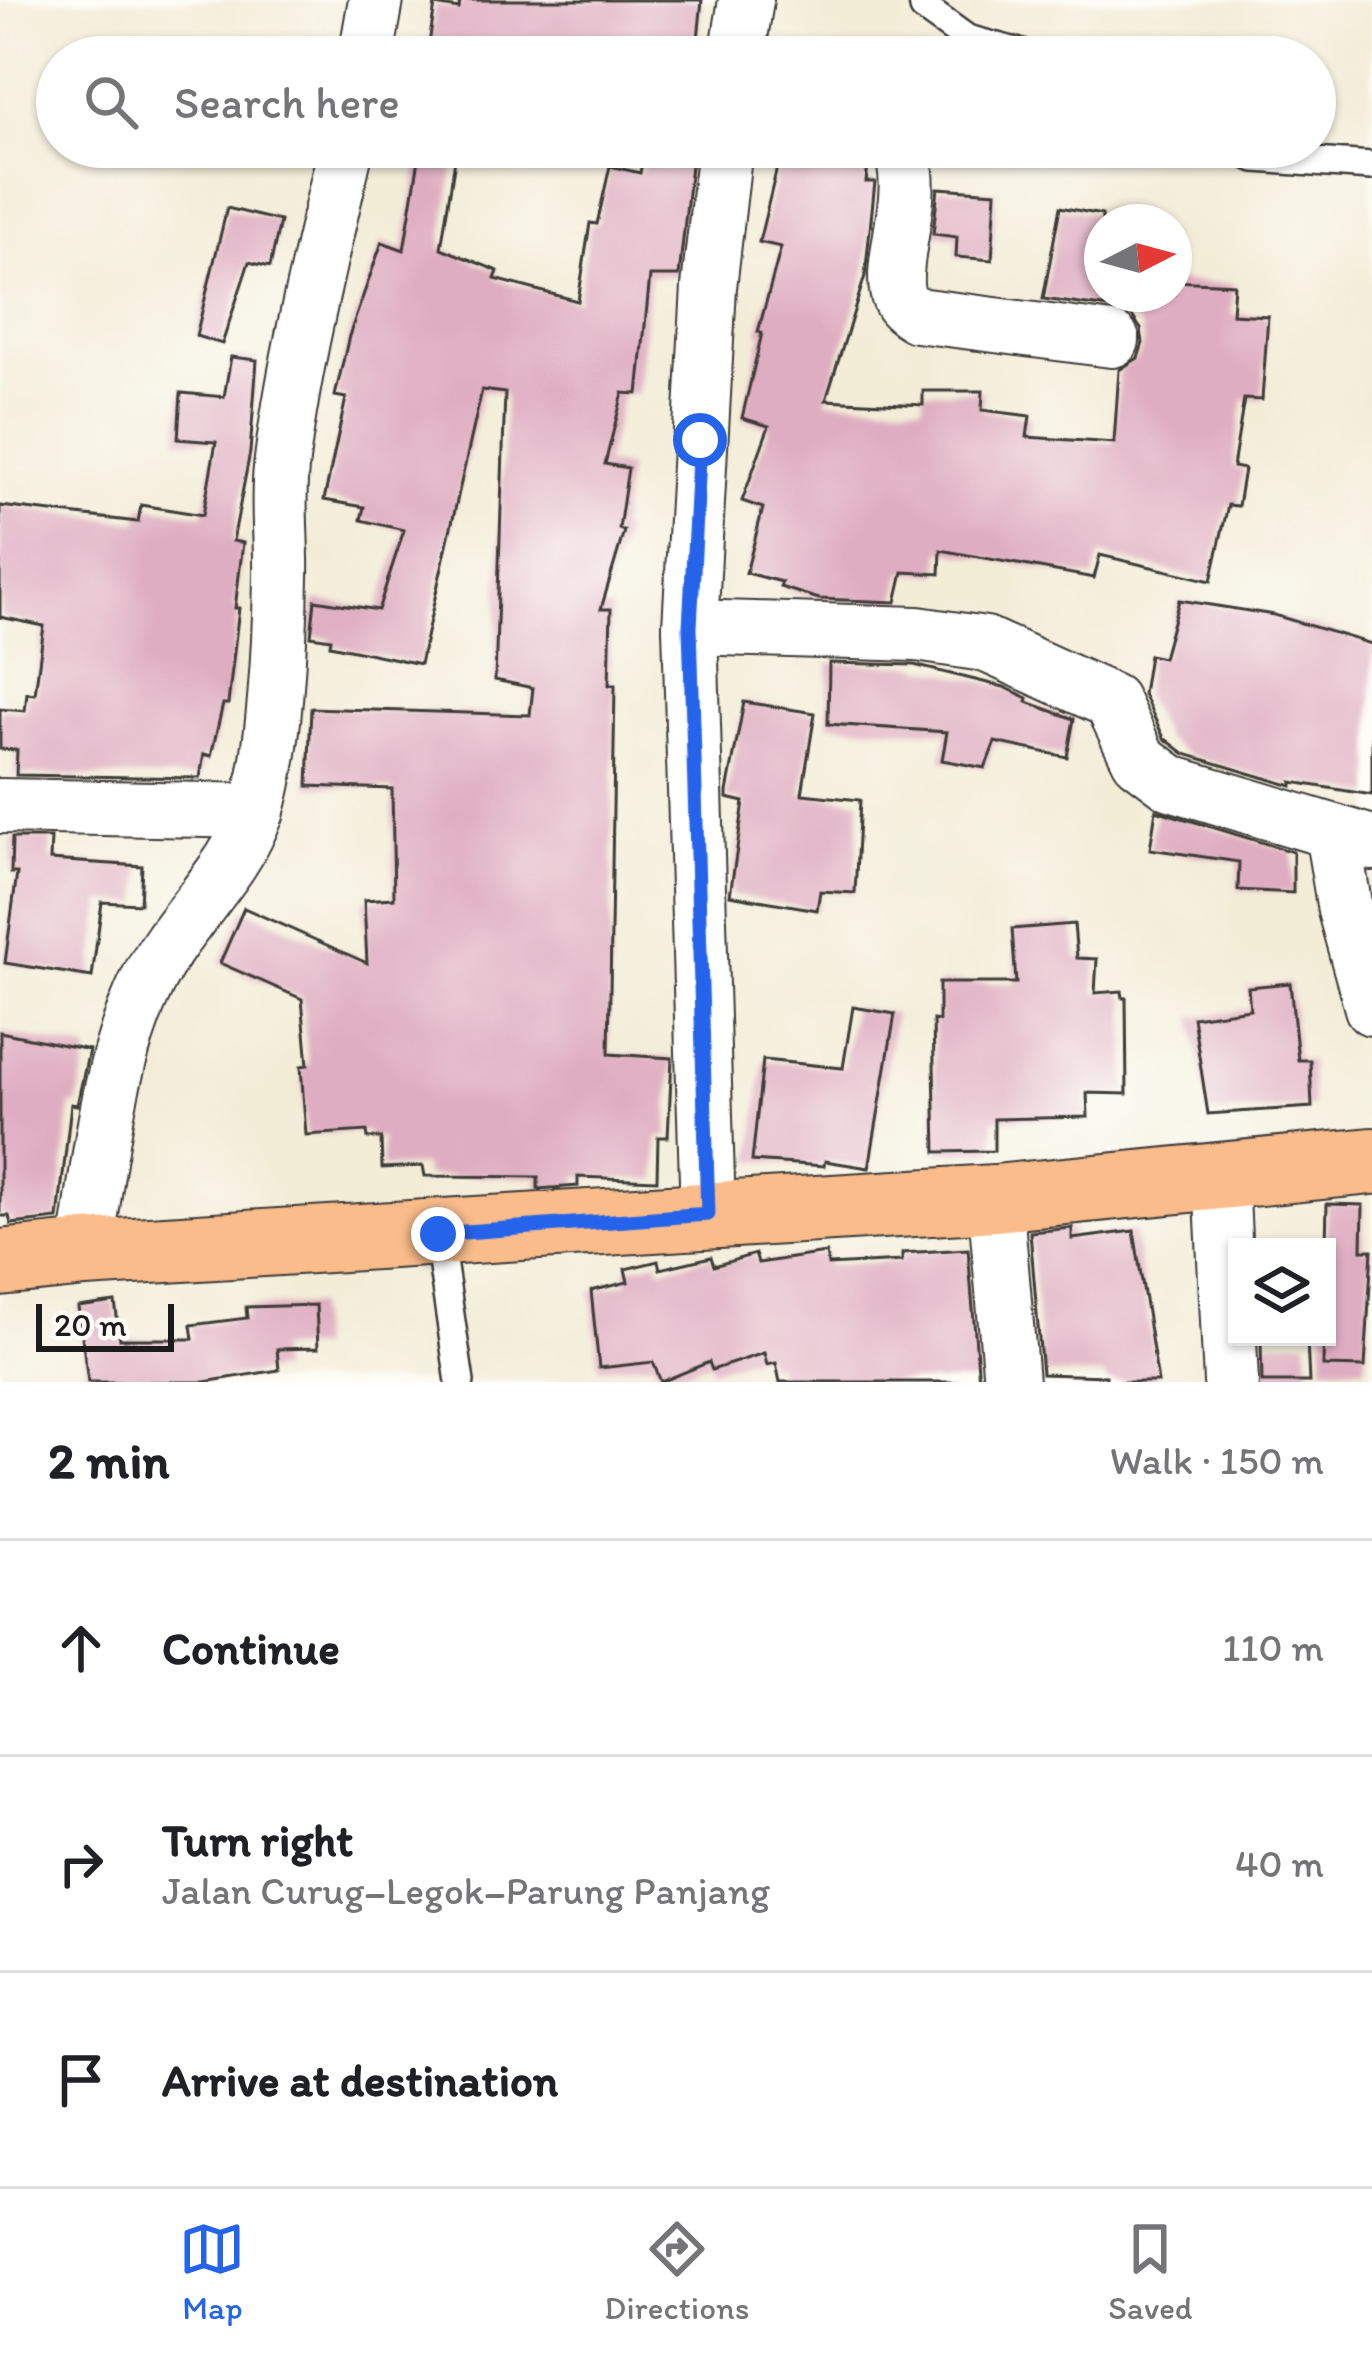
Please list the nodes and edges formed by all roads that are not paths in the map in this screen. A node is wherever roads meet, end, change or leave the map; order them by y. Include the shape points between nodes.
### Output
1 (376, 0) edge
2 (746, 0) edge
3 (923, 0) edge
4 (370, 36) edge
5 (740, 36) edge
6 (963, 36) edge
7 (1336, 164) edge
8 (1372, 166) edge
9 (341, 168) edge
10 (723, 168) edge
11 (905, 168) edge
12 (1112, 340) dead end
13 (690, 627) junction
14 (0, 806) edge
15 (256, 811) junction
16 (1352, 838) edge
17 (1372, 1008) edge
18 (1372, 1162) edge
19 (1221, 1177) junction
20 (995, 1198) junction
21 (708, 1214) junction
22 (438, 1234) junction
23 (85, 1254) junction
24 (0, 1262) edge
25 (460, 1382) edge
26 (1011, 1382) edge
27 (1231, 1382) edge

1 - 4 street
2 - 5 street
3 - 6 lane
7 - 8 lane
9 - 15 street via 280,471 281,581
10 - 13 street
11 - 12 street via 897,290 907,308
13 - 16 street via 917,634 985,644 1112,701 1139,759 1171,783
13 - 21 street
14 - 15 street
15 - 23 street via 150,976 127,1030
16 - 17 street via 1338,877
18 - 19 main road
19 - 20 main road
19 - 27 street
20 - 21 main road
20 - 26 street
21 - 22 main road
22 - 23 main road
22 - 25 lane
23 - 24 main road

